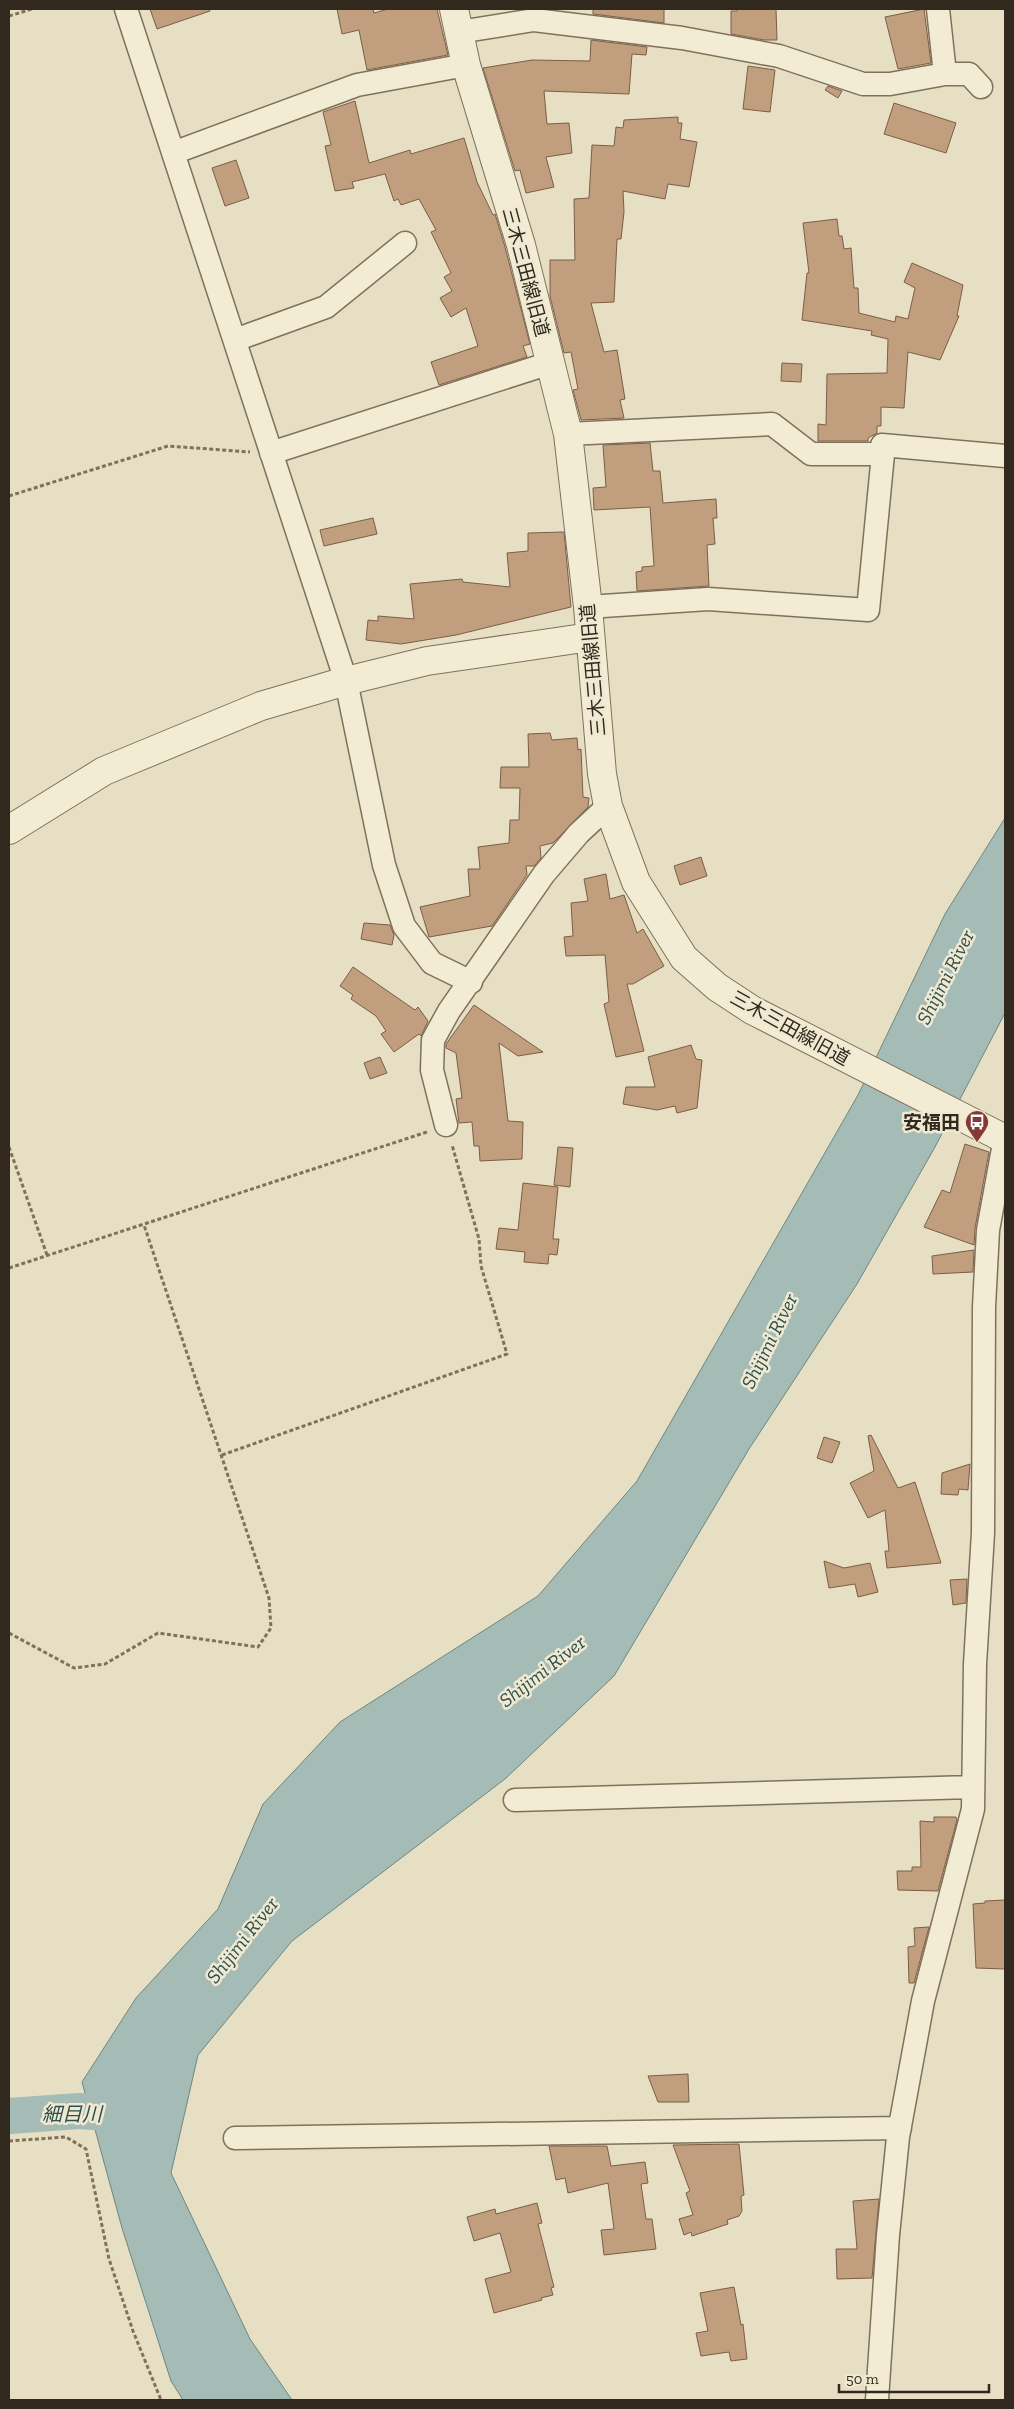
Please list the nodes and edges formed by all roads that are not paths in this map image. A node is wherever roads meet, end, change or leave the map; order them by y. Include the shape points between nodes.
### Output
1 (126, 9) edge
2 (938, 9) edge
3 (457, 20) edge
4 (466, 65) junction
5 (946, 74) junction
6 (981, 88) dead end
7 (173, 153) junction
8 (405, 243) dead end
9 (235, 340) junction
10 (550, 363) junction
11 (568, 434) junction
12 (271, 453) junction
13 (883, 454) junction
14 (1005, 456) edge
15 (588, 607) junction
16 (590, 637) junction
17 (346, 681) junction
18 (608, 806) junction
19 (9, 830) edge
20 (471, 982) junction
21 (446, 1125) road end
22 (1005, 1139) edge
23 (972, 1787) junction
24 (515, 1800) dead end
25 (900, 2128) junction
26 (235, 2138) dead end
27 (877, 2400) edge

1 - 7 street
2 - 5 street
3 - 4 street, 三木三田線旧道
3 - 5 street via 534,20 682,38 779,56 863,84 890,84
4 - 7 street via 357,85
4 - 10 street, 三木三田線旧道 via 521,245
5 - 6 street via 969,74
7 - 9 street
8 - 9 street via 326,307
9 - 12 street
10 - 11 street, 三木三田線旧道
10 - 12 street
11 - 13 street via 772,424 811,454
11 - 15 street, 三木三田線旧道
12 - 17 street
13 - 14 street via 882,444
13 - 15 street via 868,610 708,599
15 - 16 street, 三木三田線旧道
16 - 17 street via 427,662
16 - 18 street, 三木三田線旧道 via 602,774
17 - 19 street via 261,706 104,771
17 - 20 street via 384,865 404,926 432,962
18 - 20 street via 544,874
18 - 22 street, 三木三田線旧道 via 636,882 684,958 717,987 752,1010
20 - 21 street via 449,1011 433,1040 432,1070
22 - 23 street via 988,1230 984,1307 982,1533
23 - 24 street
23 - 25 street via 974,1809 923,2000
25 - 26 street
25 - 27 street via 888,2235

